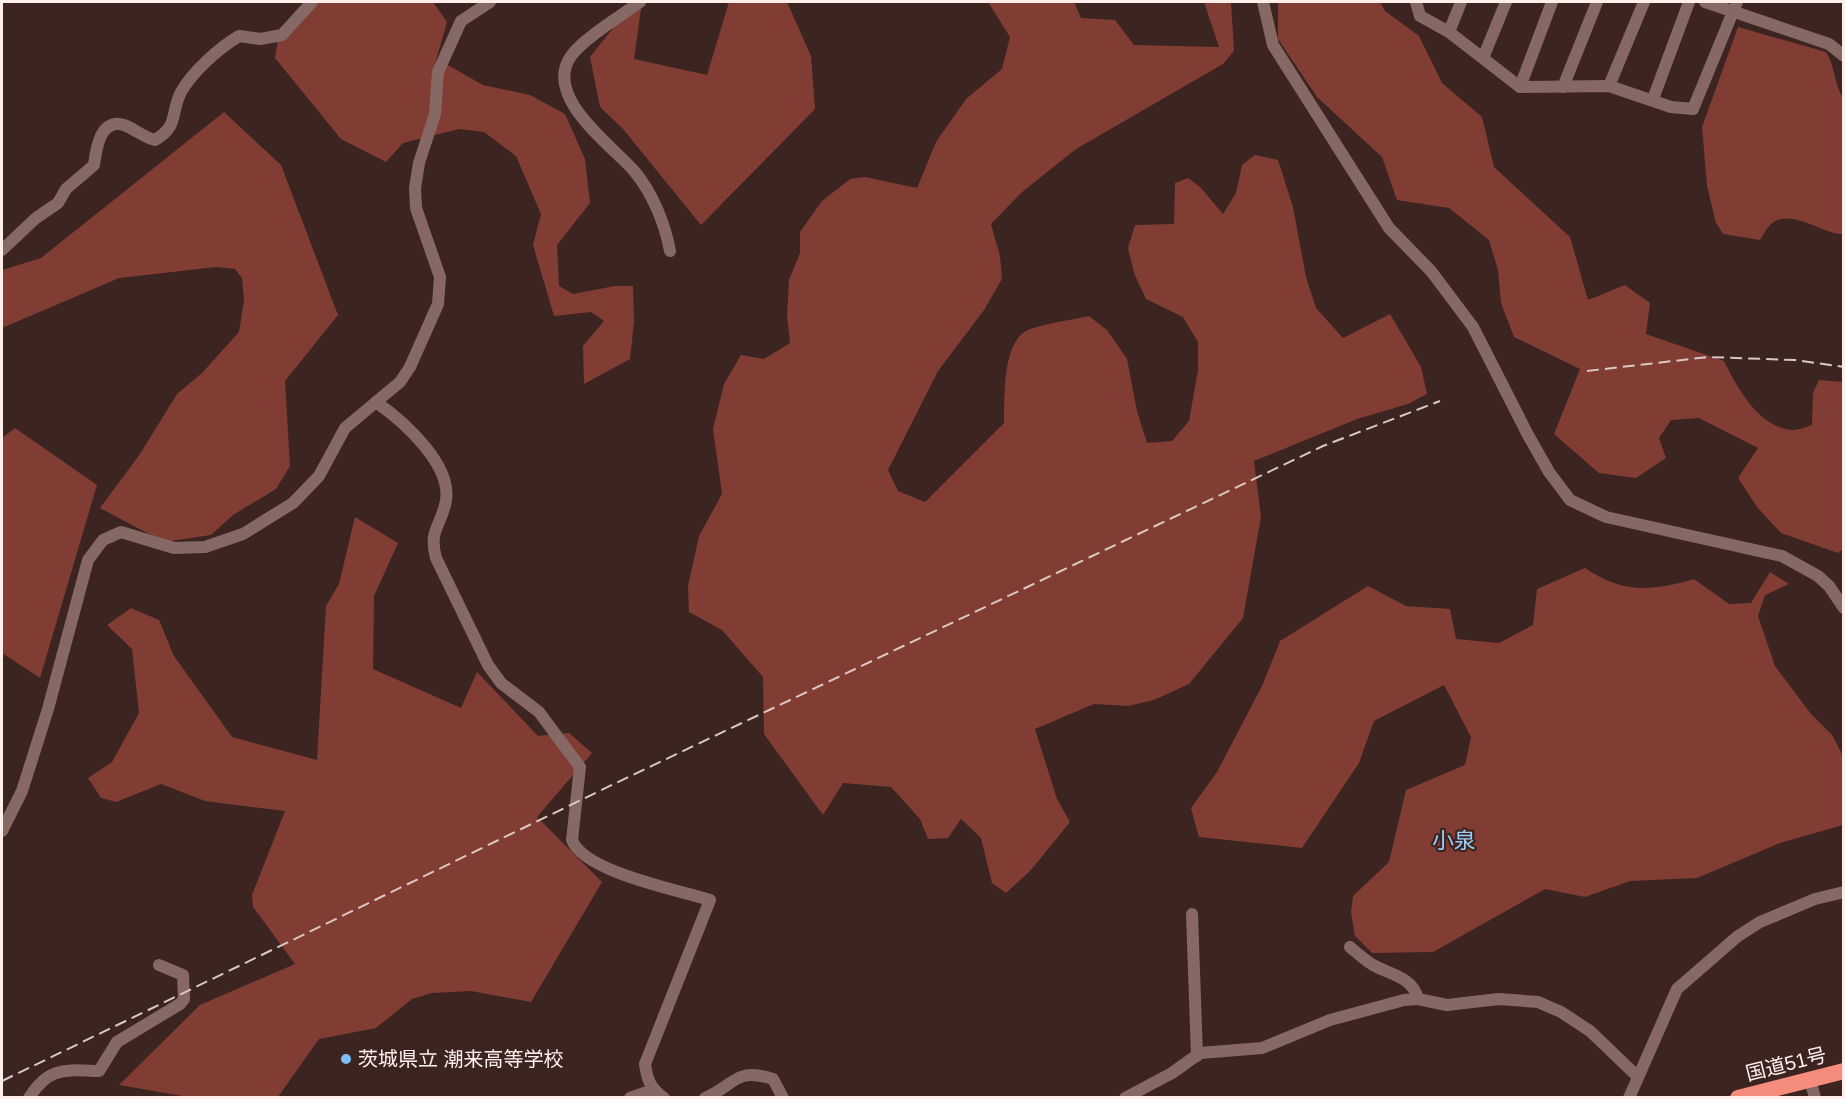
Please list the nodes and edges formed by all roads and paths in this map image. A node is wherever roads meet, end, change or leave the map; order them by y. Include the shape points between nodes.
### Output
1 (312, 2) edge
2 (490, 2) edge
3 (640, 2) edge
4 (1263, 2) edge
5 (1416, 2) edge
6 (1461, 2) edge
7 (1506, 2) edge
8 (1552, 2) edge
9 (1598, 2) edge
10 (1644, 2) edge
11 (1689, 2) edge
12 (1705, 2) edge
13 (1735, 6) edge
14 (1449, 32) junction
15 (1844, 56) edge
16 (1484, 58) junction
17 (1609, 86) junction
18 (1520, 87) junction
19 (1563, 87) junction
20 (1653, 99) junction
21 (2, 250) edge
22 (670, 251) dead end
23 (375, 402) junction
24 (1844, 608) edge
25 (2, 831) edge
26 (1844, 892) edge
27 (1192, 914) dead end
28 (1350, 946) dead end
29 (159, 965) dead end
30 (1418, 999) junction
31 (1197, 1056) junction
32 (1844, 1071) edge
33 (1638, 1077) junction
34 (1810, 1079) junction
35 (653, 1090) junction
36 (28, 1098) edge
37 (630, 1098) edge
38 (664, 1098) edge
39 (705, 1098) edge
40 (783, 1098) edge
41 (1125, 1098) edge
42 (1629, 1098) edge
43 (1738, 1098) edge
44 (1815, 1098) edge

1 - 21 street via 282,35 260,39 239,36 224,45 187,84 166,133 154,140 123,124 104,131 98,140 94,165 66,189 58,203
2 - 23 street via 461,21 448,45 438,72 435,114 419,163 416,208 440,276 438,304 410,367 400,382
3 - 22 street via 571,57 567,82 570,98 583,120 649,191
4 - 24 street via 1273,45 1389,228 1431,271 1473,327 1528,435 1570,501 1606,518 1782,556 1818,576
5 - 14 street via 1420,16
6 - 14 street
7 - 16 street
8 - 18 street
9 - 19 street
10 - 17 street
11 - 20 street
12 - 13 street
13 - 15 street via 1829,44
13 - 20 street via 1693,109 1671,107
14 - 16 street
16 - 18 street
17 - 19 street
17 - 20 street
18 - 19 street
23 - 25 street via 345,428 319,476 293,503 243,534 205,547 174,548 121,532 103,540 88,560 22,791
23 - 35 street via 407,426 440,470 446,485 446,504 432,539 434,552 488,665 501,683 539,712 579,766 572,840 575,848 612,870 710,900 645,1064
26 - 33 street via 1815,899 1760,922 1677,989
27 - 31 street
28 - 30 street via 1373,964 1408,981 1416,989
29 - 36 street via 183,975 184,999 180,1004 117,1042 99,1071 63,1070 45,1076
30 - 31 street via 1330,1020 1262,1048
30 - 33 street via 1447,1005 1499,999 1538,1002 1590,1031
31 - 41 street
32 - 34 highway, 国道51号
33 - 42 street
34 - 43 highway, 国道51号
34 - 44 street
35 - 37 street
35 - 38 street
39 - 40 street via 733,1079 754,1073 773,1079

